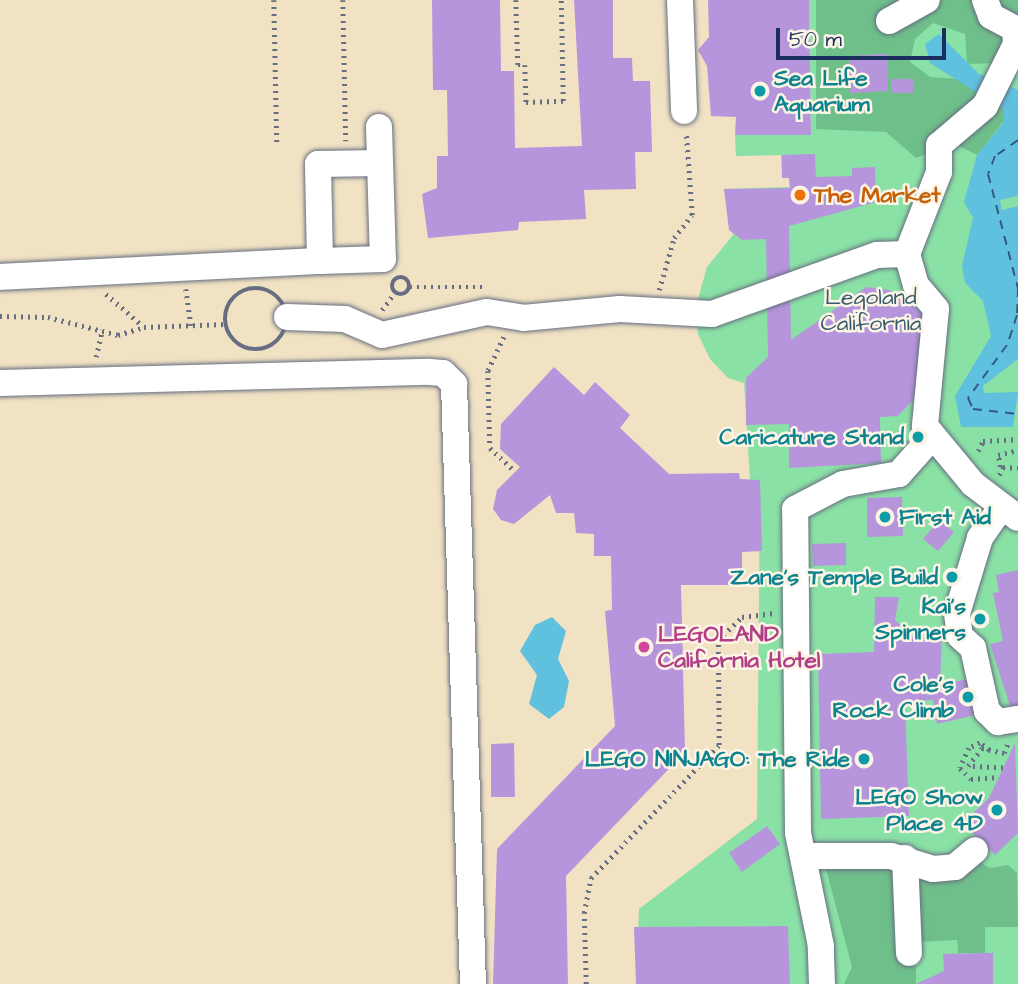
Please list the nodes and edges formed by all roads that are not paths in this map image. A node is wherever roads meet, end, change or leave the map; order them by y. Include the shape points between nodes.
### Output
1 (680, 0) edge
2 (927, 0) edge
3 (985, 0) edge
4 (889, 20) dead end
5 (684, 111) road end
6 (379, 127) dead end
7 (380, 163) junction
8 (907, 254) junction
9 (320, 261) junction
10 (0, 276) edge
11 (287, 317) road end
12 (0, 383) edge
13 (933, 438) junction
14 (1009, 514) edge
15 (1018, 719) edge
16 (975, 850) dead end
17 (803, 856) junction
18 (905, 858) junction
19 (909, 953) dead end
20 (473, 984) edge
21 (822, 984) edge

1 - 5 street
2 - 4 street
3 - 8 street via 991,16 1015,29 1004,73 985,106 939,145 939,172
6 - 7 street
7 - 9 street via 318,164
7 - 9 street via 383,259
8 - 11 street via 877,255 712,314 652,311 523,318 487,312 382,335 345,319
8 - 13 street via 916,285 936,309 925,426
9 - 10 street
12 - 20 street via 429,372 443,373 454,384
13 - 14 street
13 - 17 street via 899,474 843,484 795,509
14 - 15 street via 980,538 957,613 960,636 974,648 987,711 998,722
16 - 18 street via 955,867 933,869
17 - 18 street
17 - 21 street via 821,946
18 - 19 street

